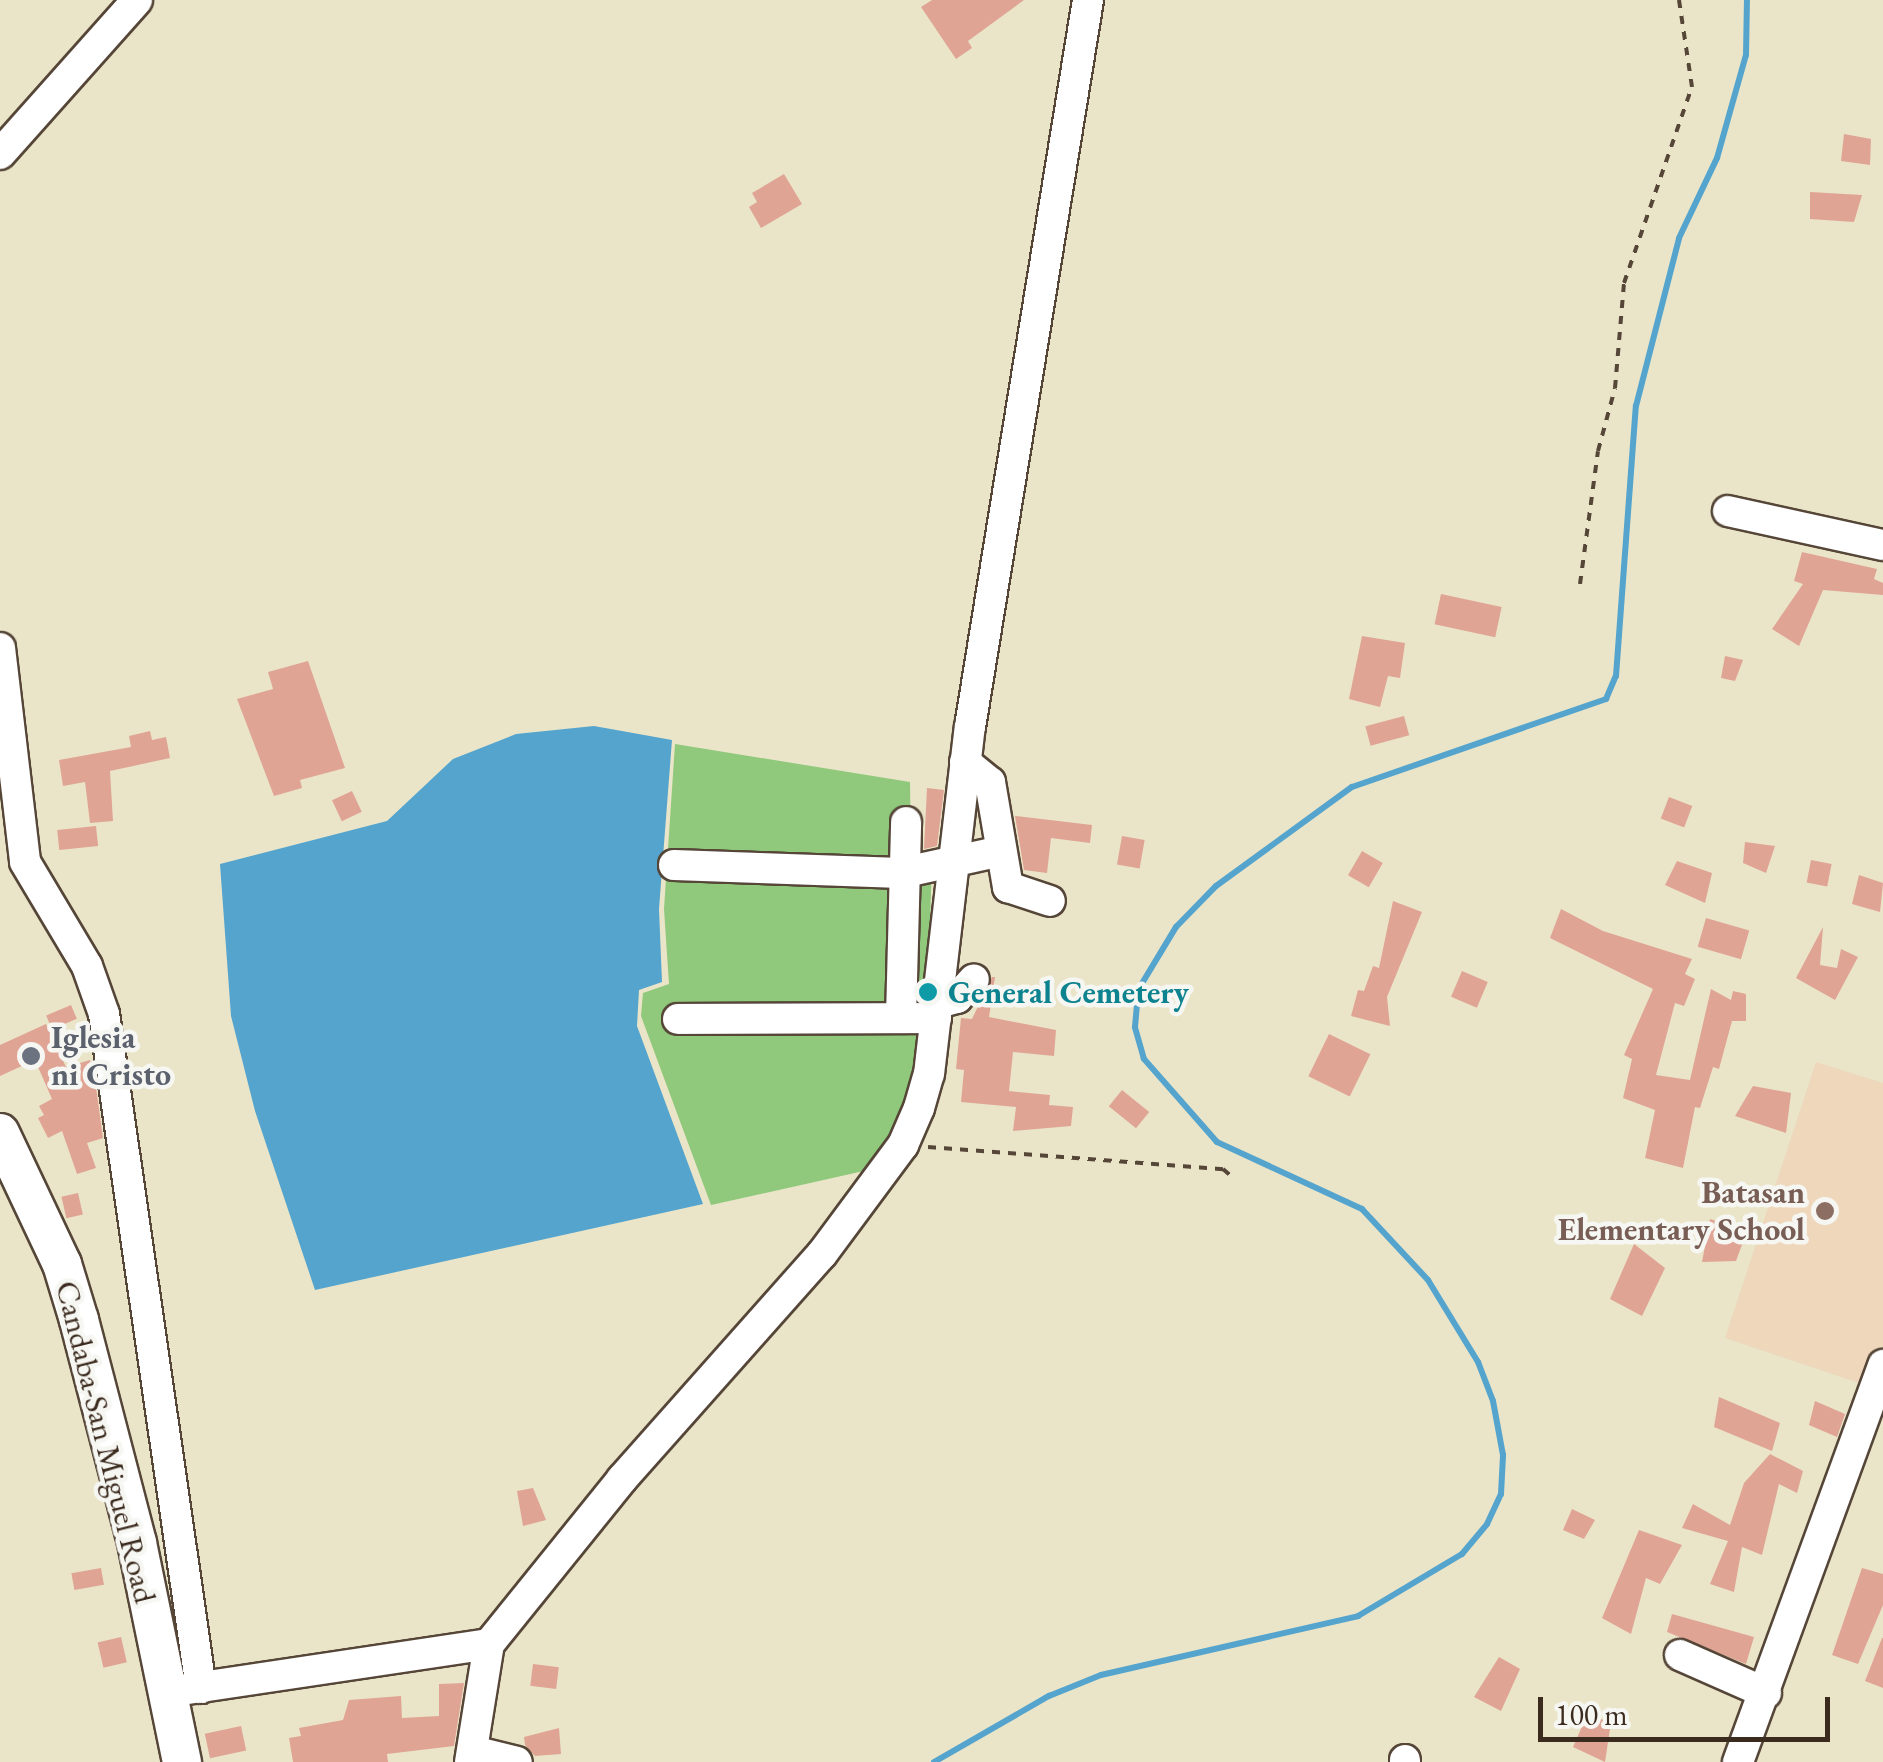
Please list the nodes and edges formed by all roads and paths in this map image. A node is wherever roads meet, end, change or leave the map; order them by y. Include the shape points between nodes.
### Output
1 (137, 0) edge
2 (1088, 0) edge
3 (1679, 0) edge
4 (0, 154) edge
5 (1728, 511) dead end
6 (1883, 545) edge
7 (1580, 584) dead end
8 (0, 648) edge
9 (966, 762) junction
10 (906, 822) dead end
11 (1001, 851) junction
12 (952, 864) junction
13 (674, 865) dead end
14 (901, 873) junction
15 (1050, 901) dead end
16 (974, 979) dead end
17 (937, 1011) junction
18 (901, 1018) junction
19 (678, 1019) dead end
20 (0, 1133) edge
21 (904, 1145) junction
22 (1232, 1176) dead end
23 (1883, 1365) edge
24 (489, 1644) junction
25 (1680, 1655) dead end
26 (201, 1688) junction
27 (163, 1692) junction
28 (1766, 1692) junction
29 (471, 1757) edge
30 (182, 1762) edge
31 (517, 1762) edge
32 (1738, 1762) edge

1 - 4 street
2 - 9 street
3 - 7 path via 1692,87 1624,283 1616,388 1598,451
5 - 6 street
8 - 26 street via 24,862 87,966 104,1014
9 - 11 street via 990,782
9 - 12 street
10 - 14 street
11 - 12 street
11 - 15 street via 1008,887
12 - 14 street
12 - 17 street
13 - 14 street
14 - 18 street
16 - 17 street
17 - 18 street
17 - 21 street via 929,1074
18 - 19 street
20 - 27 main road, Candaba-San Miguel Road via 62,1264 79,1320 137,1542
21 - 22 path via 1224,1168
21 - 24 street via 822,1254 622,1480
23 - 28 street
24 - 26 street
24 - 29 street
25 - 28 street
26 - 27 street
27 - 30 main road, Candaba-San Miguel Road
28 - 32 street
29 - 31 street

